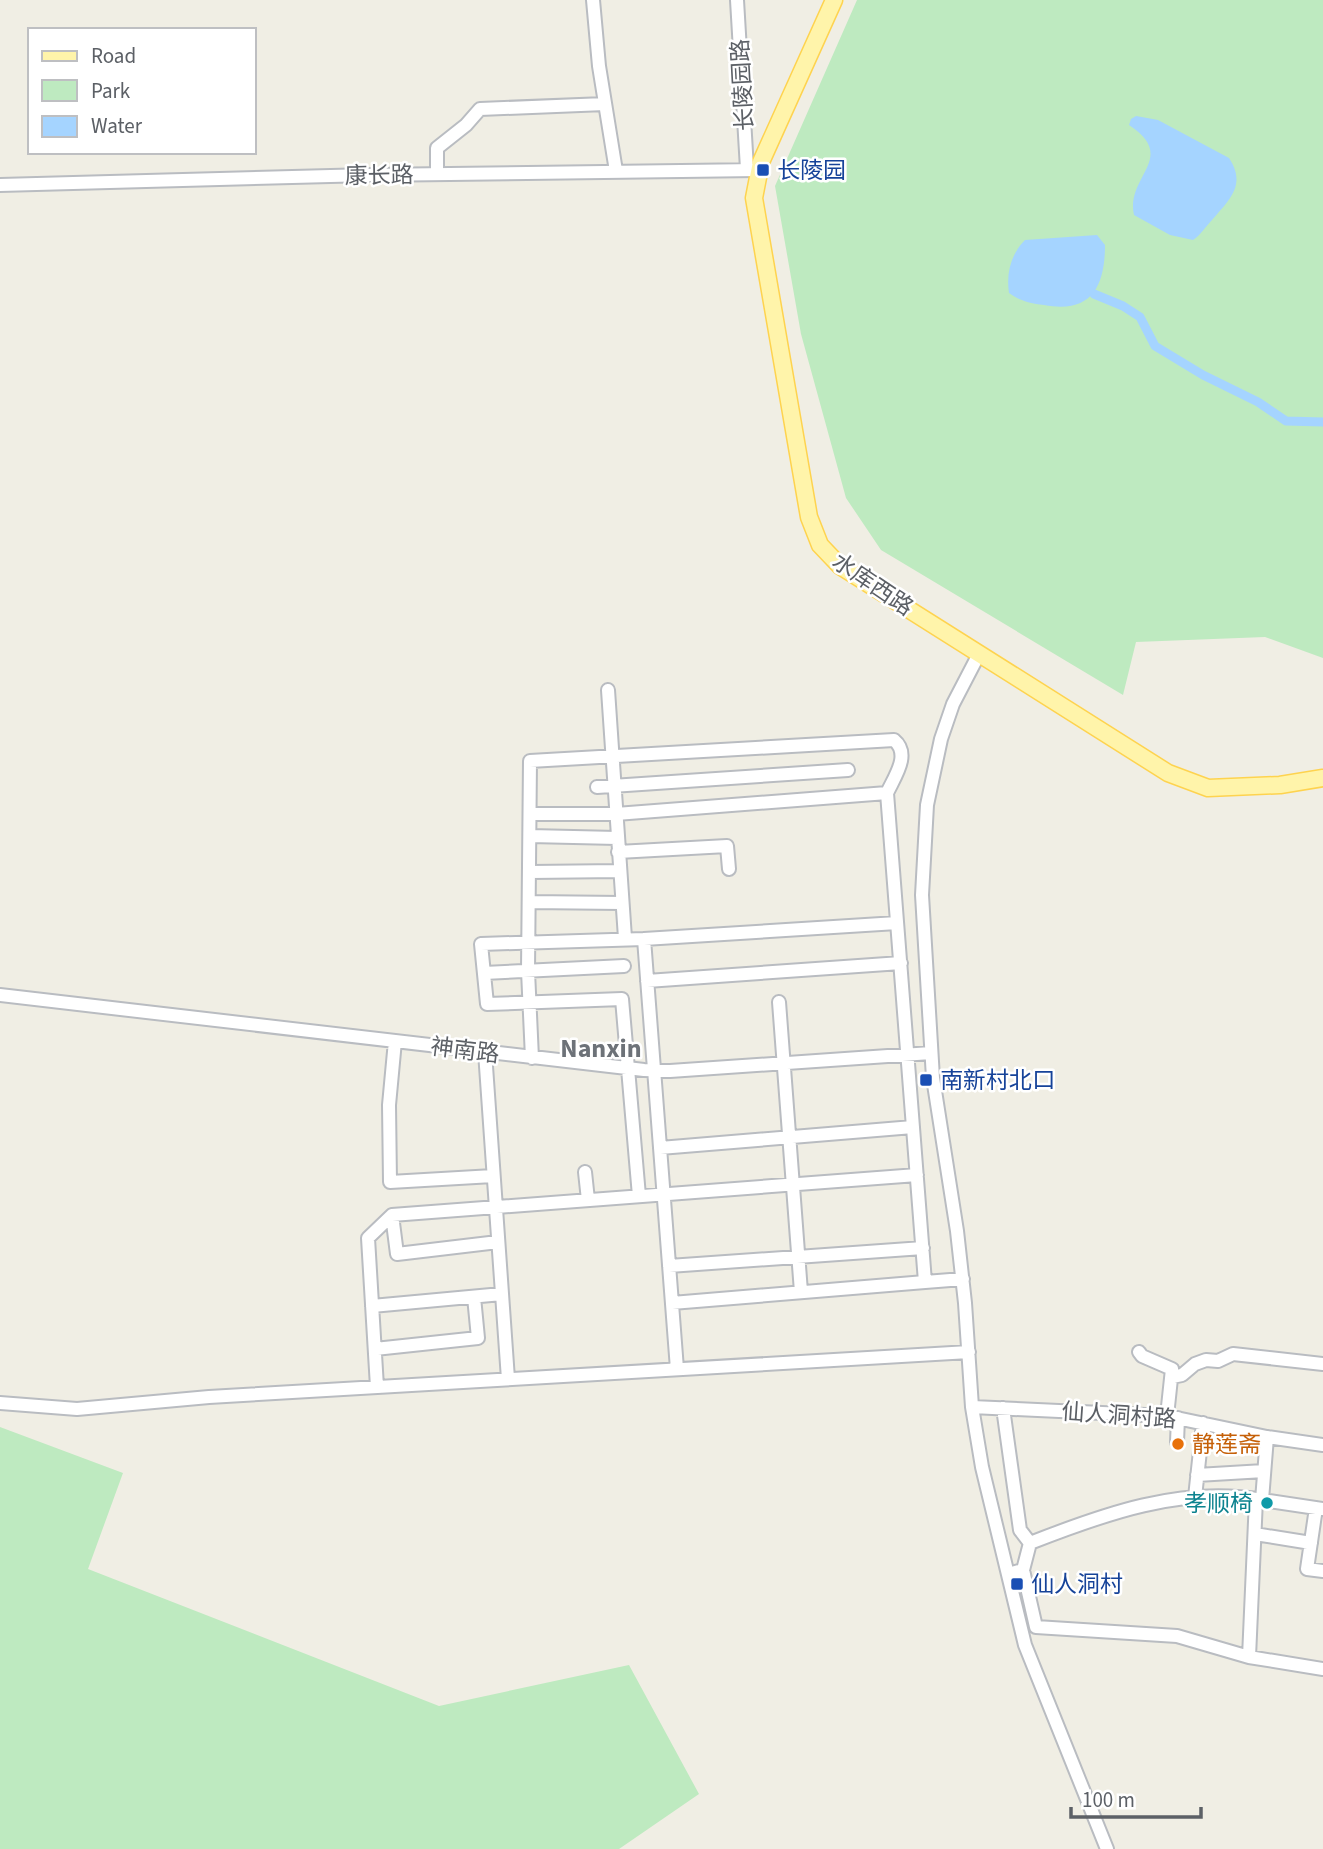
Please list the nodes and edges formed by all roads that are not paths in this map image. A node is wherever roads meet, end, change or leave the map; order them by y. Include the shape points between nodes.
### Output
1 (593, 0) edge
2 (737, 0) edge
3 (834, 0) edge
4 (605, 104) junction
5 (752, 169) junction
6 (616, 171) junction
7 (437, 174) junction
8 (0, 185) edge
9 (979, 654) junction
10 (608, 690) dead end
11 (612, 756) junction
12 (848, 770) dead end
13 (1323, 778) edge
14 (614, 786) junction
15 (597, 787) dead end
16 (887, 793) junction
17 (530, 814) junction
18 (616, 814) junction
19 (530, 836) junction
20 (617, 838) junction
21 (618, 852) junction
22 (729, 869) dead end
23 (620, 871) junction
24 (530, 872) junction
25 (529, 902) junction
26 (622, 903) junction
27 (897, 923) junction
28 (625, 938) junction
29 (644, 939) junction
30 (528, 941) junction
31 (901, 963) junction
32 (624, 966) dead end
33 (528, 971) junction
34 (484, 973) junction
35 (647, 981) junction
36 (0, 995) edge
37 (779, 1002) dead end
38 (528, 1003) junction
39 (395, 1041) junction
40 (485, 1052) junction
41 (931, 1053) junction
42 (908, 1054) junction
43 (532, 1058) junction
44 (784, 1063) junction
45 (629, 1068) junction
46 (654, 1070) junction
47 (914, 1127) junction
48 (789, 1137) junction
49 (660, 1148) junction
50 (585, 1172) dead end
51 (917, 1175) junction
52 (494, 1176) junction
53 (793, 1184) junction
54 (663, 1194) junction
55 (639, 1196) junction
56 (588, 1200) junction
57 (496, 1207) junction
58 (392, 1215) junction
59 (498, 1242) junction
60 (923, 1248) junction
61 (798, 1257) junction
62 (669, 1266) junction
63 (962, 1279) junction
64 (925, 1282) junction
65 (801, 1292) junction
66 (502, 1294) junction
67 (474, 1297) junction
68 (672, 1303) junction
69 (372, 1306) junction
70 (375, 1349) junction
71 (969, 1352) junction
72 (1139, 1352) dead end
73 (1323, 1364) edge
74 (677, 1368) junction
75 (1172, 1377) junction
76 (508, 1379) junction
77 (377, 1387) junction
78 (0, 1403) edge
79 (972, 1407) junction
80 (1003, 1408) junction
81 (1173, 1417) junction
82 (1203, 1423) junction
83 (1266, 1437) junction
84 (1177, 1442) dead end
85 (1323, 1443) edge
86 (1264, 1471) junction
87 (1198, 1475) junction
88 (1195, 1497) junction
89 (1259, 1499) junction
90 (1320, 1508) edge
91 (1255, 1534) junction
92 (1311, 1543) junction
93 (1030, 1544) junction
94 (1023, 1570) junction
95 (1323, 1571) edge
96 (1008, 1574) junction
97 (1249, 1657) junction
98 (1323, 1669) edge
99 (1107, 1849) edge

1 - 4 street
2 - 5 street, 长陵园路
3 - 5 main road, 水库西路
4 - 6 street
4 - 7 street via 480,109 437,148
5 - 6 street, 康长路
5 - 9 main road, 水库西路 via 755,212 814,534 836,563
6 - 7 street, 康长路
7 - 8 street, 康长路
9 - 13 main road, 水库西路 via 1168,773 1208,788
9 - 41 street via 953,704 927,805 922,895
10 - 11 street
11 - 14 street
11 - 16 street via 894,740 903,756
11 - 17 street via 530,761
12 - 14 street
14 - 15 street
14 - 18 street
16 - 18 street
16 - 27 street
17 - 18 street
17 - 19 street
18 - 20 street
19 - 20 street
19 - 24 street
20 - 21 street
21 - 22 street via 727,846
21 - 23 street
23 - 24 street
23 - 26 street
24 - 25 street
25 - 26 street
25 - 30 street
26 - 28 street
27 - 29 street
27 - 31 street
28 - 29 street
28 - 30 street
29 - 35 street
30 - 33 street
30 - 34 street via 481,944
31 - 35 street
31 - 42 street
32 - 33 street
33 - 34 street
33 - 38 street
34 - 38 street via 486,1004
35 - 46 street
36 - 39 street, 神南路
37 - 44 street
38 - 43 street
38 - 45 street via 622,999
39 - 40 street, 神南路
39 - 52 street via 389,1105 390,1182
40 - 43 street, 神南路
40 - 52 street
41 - 42 street, 神南路
41 - 63 street
42 - 44 street, 神南路
42 - 47 street
43 - 45 street, 神南路
44 - 46 street, 神南路
44 - 48 street
45 - 46 street, 神南路
45 - 55 street
46 - 49 street
47 - 48 street
47 - 51 street
48 - 49 street
48 - 53 street
49 - 54 street
50 - 56 street
51 - 53 street
51 - 60 street
52 - 57 street
53 - 54 street
53 - 61 street
54 - 55 street
54 - 62 street
55 - 56 street
56 - 57 street
57 - 58 street
57 - 59 street
58 - 59 street via 397,1254
58 - 69 street via 368,1238
59 - 66 street
60 - 61 street
60 - 64 street
61 - 62 street
61 - 65 street
62 - 68 street
63 - 64 street
63 - 71 street
64 - 65 street
65 - 68 street
66 - 67 street
66 - 76 street
67 - 69 street
67 - 70 street via 478,1338
68 - 74 street
69 - 70 street
70 - 77 street
71 - 74 street
71 - 79 street
72 - 75 street via 1168,1365
73 - 75 street via 1233,1354 1195,1364
74 - 76 street
75 - 81 street
76 - 77 street
77 - 78 street via 77,1409
79 - 80 street, 仙人洞村路
79 - 96 street
80 - 81 street, 仙人洞村路
80 - 93 street via 1020,1530
81 - 82 street, 仙人洞村路
81 - 84 street
82 - 83 street, 仙人洞村路
82 - 87 street
83 - 85 street, 仙人洞村路
83 - 86 street
86 - 87 street
86 - 89 street
87 - 88 street
88 - 89 street
88 - 93 street via 1111,1513
89 - 90 street
89 - 91 street
90 - 92 street
91 - 92 street
91 - 97 street
92 - 95 street via 1307,1569
93 - 94 street
94 - 96 street
94 - 97 street via 1037,1626 1177,1636
96 - 99 street via 1036,1677
97 - 98 street

